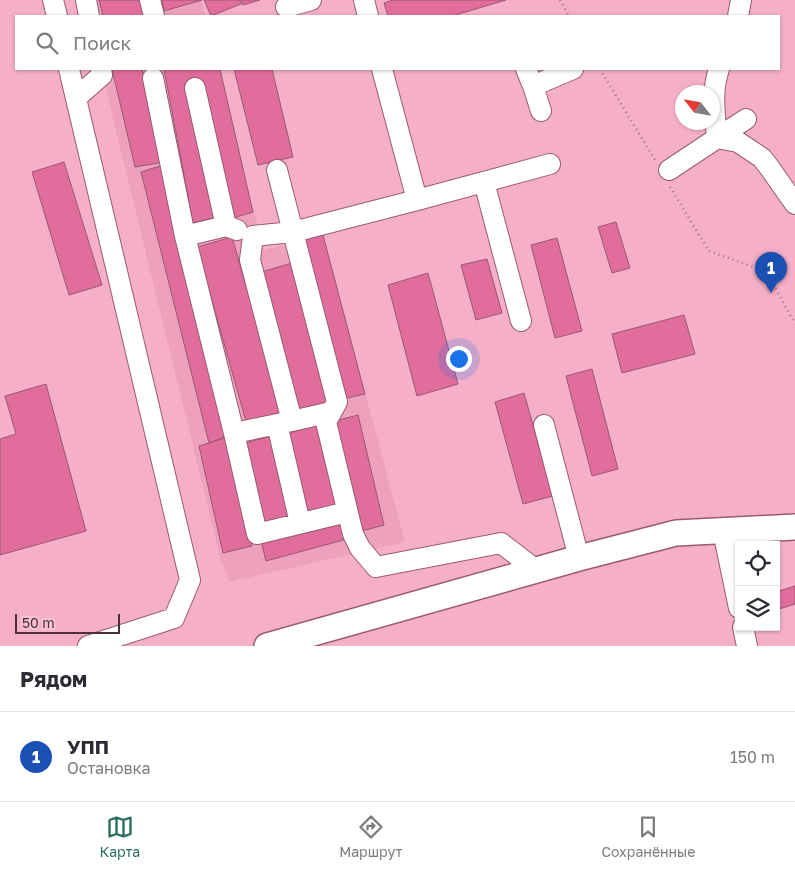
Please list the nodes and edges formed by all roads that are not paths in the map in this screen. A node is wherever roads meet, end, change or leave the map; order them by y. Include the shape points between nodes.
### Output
1 (53, 0) edge
2 (86, 0) edge
3 (150, 0) edge
4 (311, 0) edge
5 (364, 0) edge
6 (741, 0) edge
7 (286, 7) dead end
8 (57, 15) edge
9 (89, 15) edge
10 (154, 15) edge
11 (368, 15) edge
12 (738, 15) edge
13 (69, 70) edge
14 (101, 70) edge
15 (382, 70) edge
16 (568, 70) edge
17 (719, 70) edge
18 (529, 77) edge
19 (153, 78) dead end
20 (195, 88) dead end
21 (76, 98) junction
22 (541, 111) dead end
23 (746, 119) dead end
24 (717, 138) junction
25 (550, 164) dead end
26 (277, 170) dead end
27 (669, 170) dead end
28 (484, 182) junction
29 (418, 200) junction
30 (795, 204) edge
31 (226, 226) junction
32 (293, 232) junction
33 (185, 236) junction
34 (253, 236) junction
35 (521, 321) dead end
36 (331, 412) junction
37 (284, 422) junction
38 (544, 425) dead end
39 (234, 433) junction
40 (347, 512) junction
41 (300, 523) junction
42 (795, 528) edge
43 (723, 531) junction
44 (579, 558) junction
45 (536, 570) junction
46 (735, 589) edge
47 (744, 631) edge
48 (88, 646) edge
49 (267, 646) edge
50 (747, 646) edge

1 - 8 street
2 - 9 street
3 - 10 street
4 - 7 street
5 - 11 street
6 - 12 street
13 - 21 street
14 - 21 street via 102,75
15 - 29 street
16 - 18 street
17 - 24 street via 714,106
18 - 22 street
19 - 33 street
20 - 31 street
21 - 48 street via 190,580 174,618
23 - 24 street
24 - 27 street
24 - 30 street via 738,142 762,158
25 - 28 street
26 - 32 street
28 - 29 street
28 - 35 street
29 - 32 street
31 - 33 street
31 - 34 street
32 - 34 street
32 - 36 street via 337,402
33 - 39 street
34 - 37 street via 250,260
36 - 37 street
36 - 40 street via 326,422
37 - 39 street
37 - 41 street
38 - 44 street
39 - 41 street via 257,534
40 - 41 street
40 - 45 street via 352,534 376,567 501,543
42 - 43 main road
43 - 44 main road via 676,533
43 - 46 street
44 - 45 main road
45 - 49 main road
47 - 50 street

